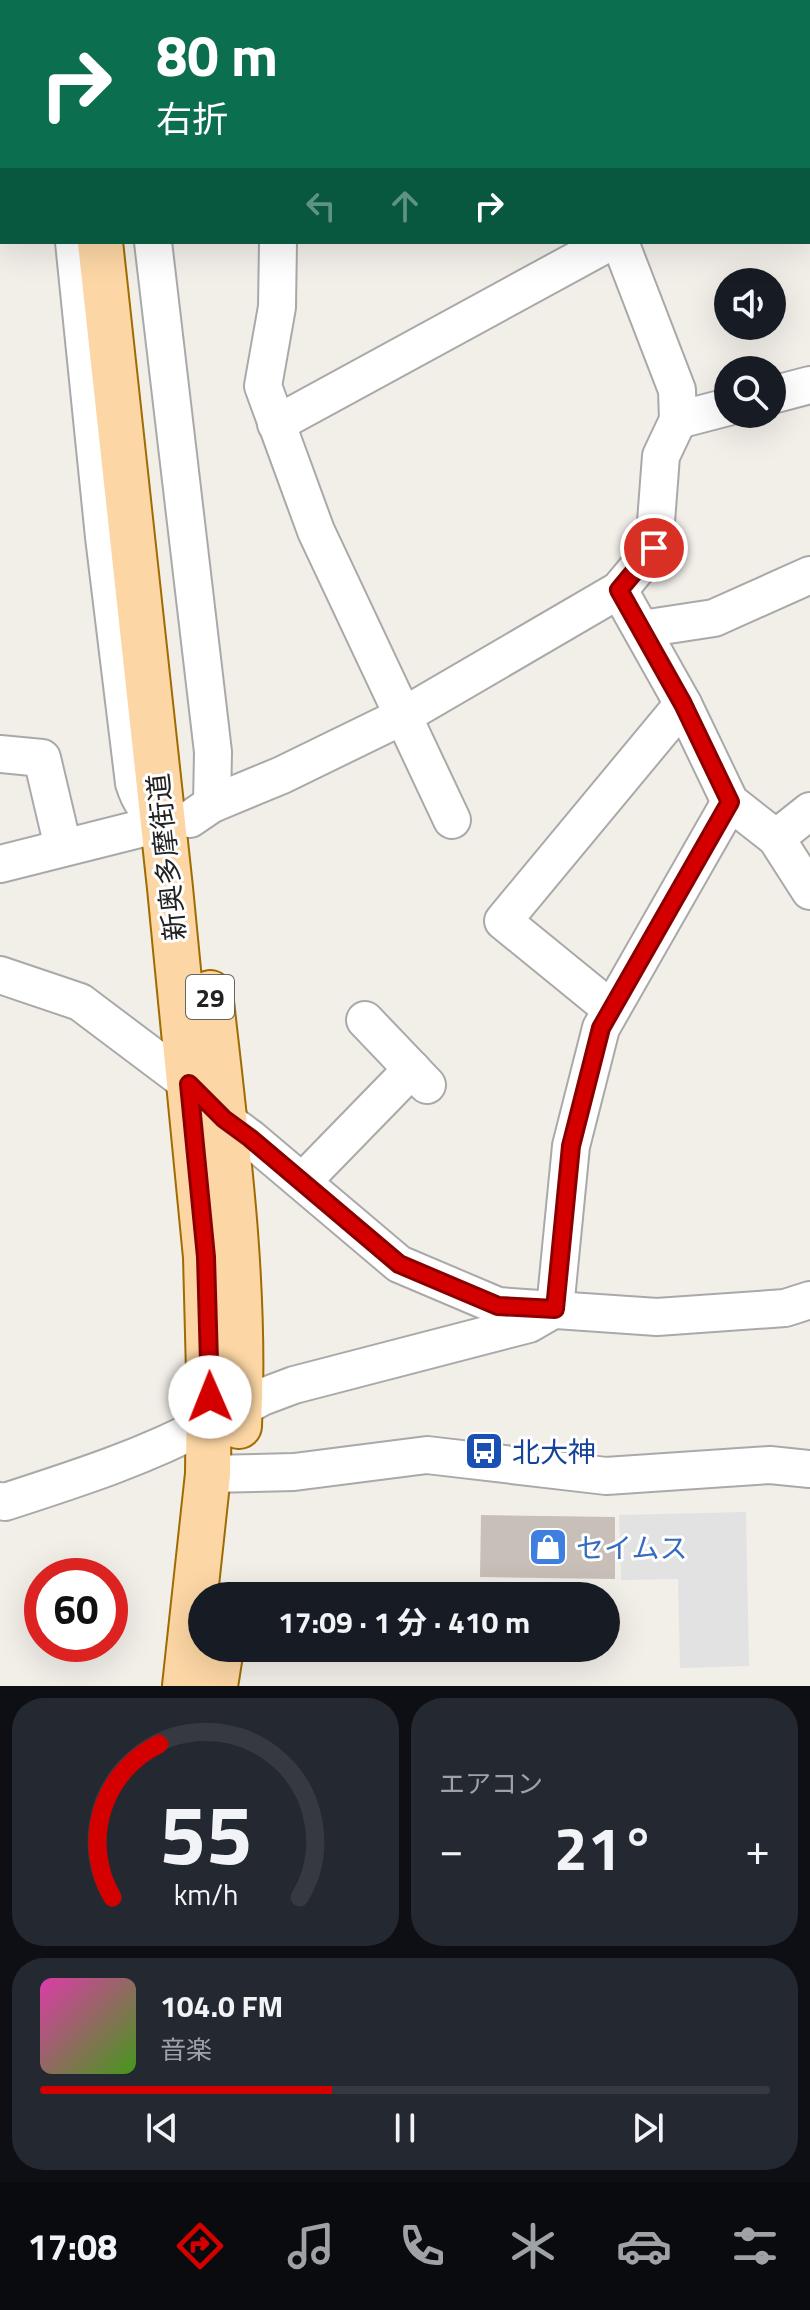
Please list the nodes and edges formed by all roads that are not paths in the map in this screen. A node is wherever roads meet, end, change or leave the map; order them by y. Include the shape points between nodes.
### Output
1 (74, 244) edge
2 (100, 244) edge
3 (128, 244) edge
4 (153, 244) edge
5 (278, 244) edge
6 (606, 244) edge
7 (621, 244) edge
8 (810, 385) edge
9 (786, 391) edge
10 (714, 411) edge
11 (678, 420) junction
12 (276, 424) junction
13 (810, 575) edge
14 (619, 590) junction
15 (642, 629) junction
16 (683, 704) junction
17 (403, 716) junction
18 (0, 754) edge
19 (730, 802) junction
20 (810, 811) edge
21 (188, 815) junction
22 (452, 820) dead end
23 (776, 838) junction
24 (63, 847) junction
25 (0, 864) edge
26 (810, 891) edge
27 (0, 975) edge
28 (611, 1009) junction
29 (365, 1020) dead end
30 (189, 1084) junction
31 (224, 1119) junction
32 (303, 1181) junction
33 (810, 1300) edge
34 (555, 1309) junction
35 (225, 1416) junction
36 (810, 1469) edge
37 (223, 1474) junction
38 (0, 1501) edge
39 (226, 1582) edge
40 (219, 1662) edge
41 (185, 1686) edge
42 (215, 1686) edge

1 - 21 street via 134,783 148,812
2 - 21 main road, 新奥多摩街道 / 29
3 - 21 main road, 新奥多摩街道 / 29
4 - 21 street via 213,752
5 - 12 street via 277,307 263,386
6 - 12 street
7 - 11 street via 677,390
8 - 9 street
10 - 11 street
11 - 14 street via 661,456 654,548
12 - 17 street via 316,531
13 - 15 street via 714,618
14 - 15 street
14 - 17 street
15 - 16 street
16 - 19 street
16 - 28 street via 503,921
17 - 21 street
17 - 22 street
18 - 24 street via 42,758
19 - 23 street
19 - 28 street
20 - 23 street
21 - 24 street
21 - 30 main road, 新奥多摩街道 / 29
21 - 31 main road, 新奥多摩街道 / 29
23 - 26 street
24 - 25 street
27 - 30 street via 80,1002
28 - 34 street via 601,1028 571,1146
29 - 32 street via 419,1077
30 - 31 street
30 - 35 main road, 新奥多摩街道 / 29
31 - 32 street
31 - 35 main road, 新奥多摩街道 / 29 via 239,1267
32 - 34 street via 399,1264 498,1306
33 - 34 street via 785,1308 657,1317
34 - 35 street via 529,1324 294,1385
35 - 37 main road, 新奥多摩街道 / 29
35 - 38 street via 115,1466
36 - 37 street via 770,1465 606,1476 427,1455 294,1472
37 - 39 main road, 29
37 - 41 main road, 29
40 - 42 main road

